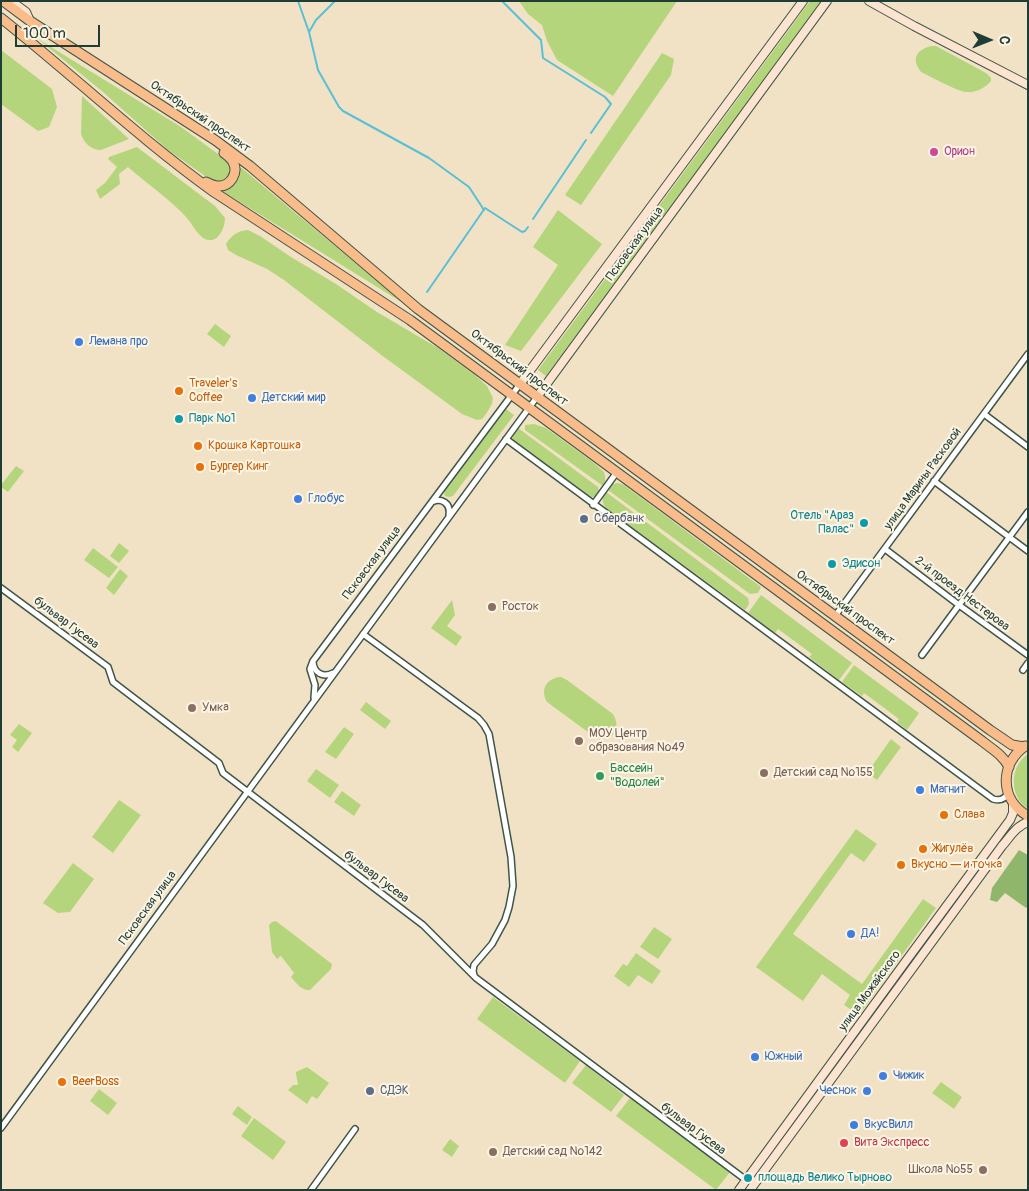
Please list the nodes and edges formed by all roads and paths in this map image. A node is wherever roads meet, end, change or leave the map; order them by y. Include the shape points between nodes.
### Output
1 (3, 1) edge
2 (12, 1) edge
3 (803, 1) edge
4 (827, 1) edge
5 (869, 1) edge
6 (1, 18) edge
7 (30, 21) junction
8 (1028, 85) edge
9 (199, 130) junction
10 (188, 174) junction
11 (1028, 354) edge
12 (520, 384) junction
13 (512, 395) junction
14 (537, 397) junction
15 (529, 408) junction
16 (984, 414) junction
17 (506, 440) junction
18 (1028, 447) edge
19 (617, 472) junction
20 (934, 481) junction
21 (441, 489) junction
22 (461, 500) junction
23 (431, 503) junction
24 (593, 504) junction
25 (1028, 512) edge
26 (448, 518) junction
27 (1009, 537) junction
28 (885, 548) junction
29 (1028, 551) edge
30 (1, 588) edge
31 (959, 605) junction
32 (835, 616) junction
33 (363, 634) junction
34 (922, 655) dead end
35 (1028, 655) edge
36 (313, 661) junction
37 (1028, 664) edge
38 (1023, 670) dead end
39 (334, 673) junction
40 (313, 702) junction
41 (1026, 746) edge
42 (1009, 767) junction
43 (247, 792) junction
44 (1008, 792) junction
45 (1012, 803) junction
46 (1028, 816) edge
47 (1028, 822) edge
48 (476, 978) junction
49 (1, 1128) edge
50 (355, 1129) dead end
51 (746, 1180) junction
52 (311, 1190) edge
53 (739, 1190) edge
54 (750, 1190) edge

1 - 7 main road, Октябрьский проспект
2 - 7 main road via 26,12
3 - 12 main road, Псковская улица
4 - 14 main road, Псковская улица
5 - 8 main road
6 - 10 main road, Октябрьский проспект
7 - 9 main road, Октябрьский проспект
9 - 10 main road via 231,159 235,166 234,177 220,186
9 - 12 main road, Октябрьский проспект via 250,166 418,309
10 - 13 main road, Октябрьский проспект via 410,320
11 - 16 street, улица Марины Расковой
12 - 13 street, Псковская улица
12 - 14 main road, Октябрьский проспект
13 - 15 main road, Октябрьский проспект
13 - 21 street, Псковская улица
14 - 15 street, Псковская улица
14 - 32 main road, Октябрьский проспект
15 - 17 street, Псковская улица
15 - 19 main road, Октябрьский проспект
16 - 18 street
16 - 20 street, улица Марины Расковой
17 - 22 street, Псковская улица
17 - 24 street
19 - 24 street
19 - 42 main road, Октябрьский проспект via 982,741 1003,757
20 - 27 street
20 - 28 street, улица Марины Расковой
21 - 22 street via 447,502 455,504
21 - 23 street, Псковская улица
22 - 26 street, Псковская улица
23 - 26 street via 439,500 446,503 450,509
23 - 36 street, Псковская улица
24 - 44 street via 981,790 998,800
25 - 27 street
26 - 33 street, Псковская улица
27 - 29 street
27 - 31 street
28 - 31 street, 2-й проезд Нестерова
28 - 32 street, улица Марины Расковой
30 - 43 street, бульвар Гусева via 108,667 113,682 219,763 223,773
31 - 34 street
31 - 35 street, 2-й проезд Нестерова
32 - 41 main road, Октябрьский проспект via 1010,744
33 - 39 street, Псковская улица
33 - 48 street via 478,718 488,734 512,863 513,886 502,927 474,965
36 - 39 street via 319,673
36 - 40 street via 310,669 315,685
37 - 38 street
39 - 40 street, Псковская улица
40 - 43 street, Псковская улица
41 - 42 main road
42 - 44 main road via 1006,779
43 - 48 street, бульвар Гусева via 423,925
43 - 49 street, Псковская улица
44 - 45 main road
45 - 46 main road
45 - 51 main road, улица Можайского via 1013,813 1009,822
47 - 54 main road, улица Можайского via 1016,829 1002,846
48 - 51 street, бульвар Гусева
50 - 52 street
51 - 53 main road, улица Можайского

